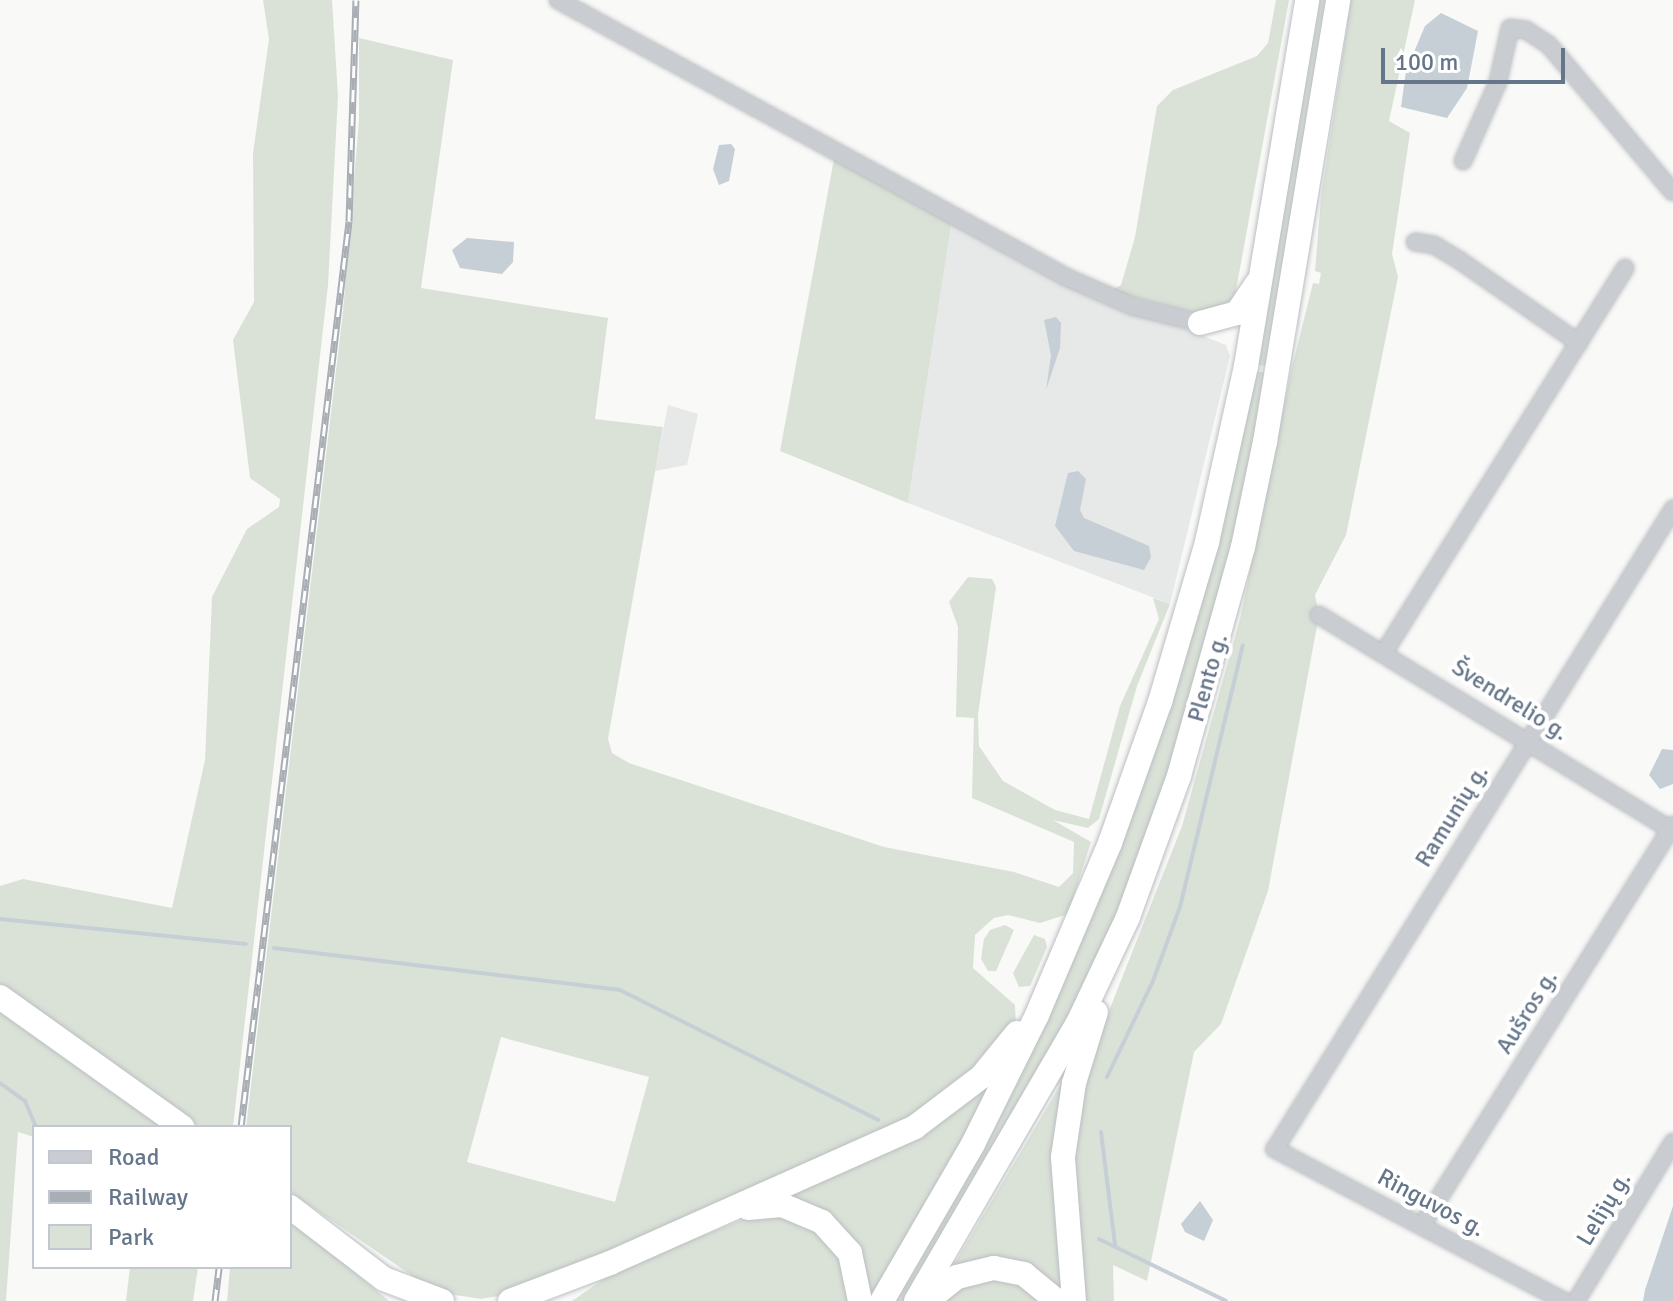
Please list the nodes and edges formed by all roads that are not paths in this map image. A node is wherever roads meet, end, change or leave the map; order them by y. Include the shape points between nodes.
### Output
1 (558, 0) edge
2 (1307, 0) edge
3 (1338, 0) edge
4 (1463, 161) dead end
5 (1670, 183) edge
6 (1415, 242) dead end
7 (1625, 268) dead end
8 (1264, 271) junction
9 (1200, 323) junction
10 (1579, 343) junction
11 (1246, 366) junction
12 (1673, 509) edge
13 (1319, 615) dead end
14 (1385, 651) junction
15 (1528, 739) junction
16 (1672, 828) edge
17 (1128, 917) junction
18 (1076, 925) junction
19 (0, 997) edge
20 (179, 1125) edge
21 (1673, 1142) edge
22 (1275, 1149) joint
23 (292, 1209) edge
24 (722, 1213) junction
25 (1422, 1225) junction
26 (610, 1263) junction
27 (380, 1276) junction
28 (400, 1301) edge
29 (413, 1301) edge
30 (442, 1301) edge
31 (510, 1301) edge
32 (562, 1301) edge
33 (860, 1301) edge
34 (882, 1301) edge
35 (916, 1301) edge
36 (927, 1301) edge
37 (1057, 1301) edge
38 (1074, 1301) edge
39 (1564, 1301) edge
40 (1576, 1301) edge

1 - 9 street via 1066,277 1132,306
2 - 8 highway, Plento g.
3 - 17 highway, Plento g. via 1278,372 1243,547 1179,776
4 - 5 street via 1498,82 1510,28 1536,33 1549,45
6 - 10 street via 1434,245 1459,260
7 - 10 street
8 - 9 highway via 1237,313
8 - 11 highway, Plento g.
9 - 11 highway via 1230,337
10 - 14 street
11 - 18 highway, Plento g. via 1190,605 1150,731
12 - 15 street, Ramunių g.
13 - 14 street, Švendrelio g.
14 - 15 street, Švendrelio g.
15 - 16 street, Švendrelio g.
15 - 22 street, Ramunių g.
16 - 25 street, Aušros g.
17 - 35 highway, Plento g. via 1021,1127
17 - 38 highway via 1066,1120 1063,1195
18 - 24 highway via 1057,952 1021,1028 950,1106 915,1127
18 - 34 highway, Plento g. via 973,1144
19 - 20 highway
21 - 40 street, Lelijų g.
22 - 25 street, Ringuvos g.
23 - 27 highway
24 - 26 highway
24 - 33 highway via 782,1205 822,1222 850,1253
25 - 39 street, Ringuvos g.
26 - 31 highway
26 - 32 highway
27 - 28 highway
27 - 29 highway
27 - 30 highway
36 - 37 highway via 957,1277 994,1268 1024,1274

